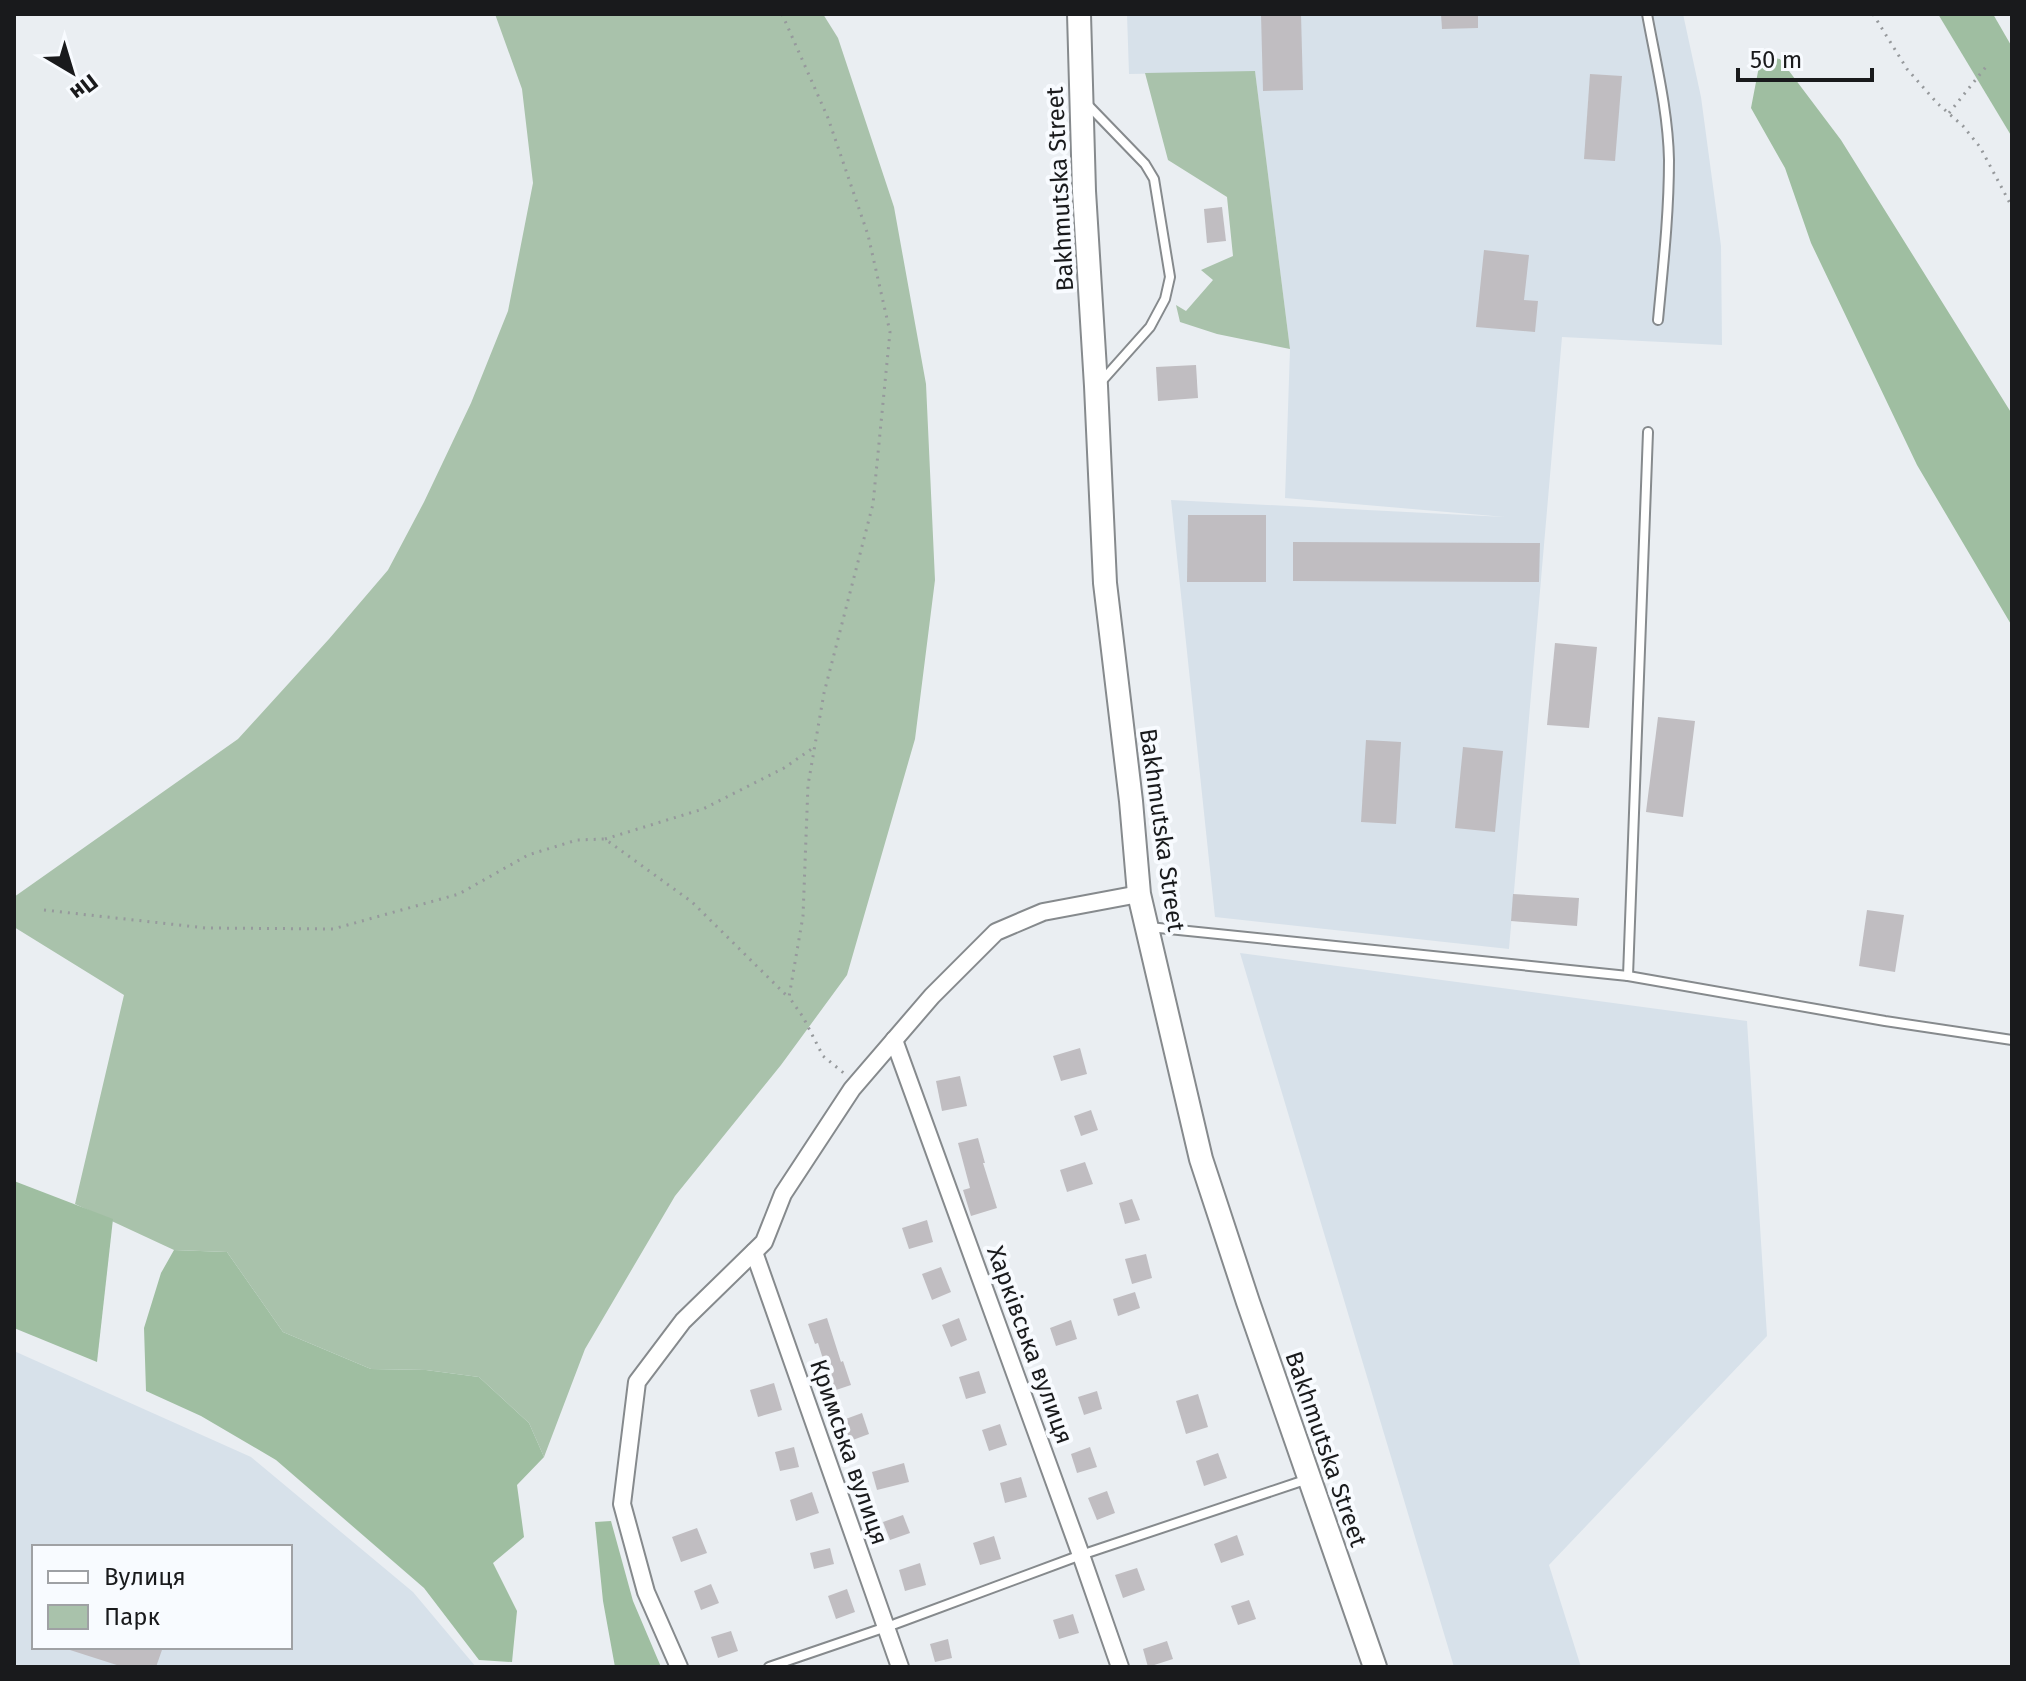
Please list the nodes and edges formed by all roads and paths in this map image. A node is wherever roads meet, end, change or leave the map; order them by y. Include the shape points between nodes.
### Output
1 (782, 14) edge
2 (1079, 14) edge
3 (1647, 14) edge
4 (1873, 14) edge
5 (1989, 63) dead end
6 (1081, 98) junction
7 (1949, 113) junction
8 (2012, 207) edge
9 (1658, 320) dead end
10 (1096, 386) junction
11 (1648, 432) dead end
12 (815, 747) junction
13 (605, 839) junction
14 (1139, 894) junction
15 (44, 910) dead end
16 (1146, 927) junction
17 (1628, 976) junction
18 (789, 997) junction
19 (894, 1040) junction
20 (2012, 1040) edge
21 (858, 1082) junction
22 (754, 1252) junction
23 (1309, 1479) junction
24 (1081, 1555) junction
25 (886, 1627) junction
26 (679, 1667) edge
27 (769, 1667) edge
28 (900, 1667) edge
29 (1120, 1667) edge
30 (1375, 1667) edge

1 - 12 path via 828,118 868,235 890,332 873,504
2 - 6 main road, Bakhmutska Street
3 - 9 lane via 1669,159
4 - 7 path via 1907,69
5 - 7 path
6 - 10 main road, Bakhmutska Street
6 - 10 lane via 1154,179 1170,277 1150,327
7 - 8 path via 1980,147
10 - 14 main road, Bakhmutska Street via 1105,583
11 - 17 lane
12 - 13 path via 703,809
12 - 18 path via 808,785 803,916
13 - 15 path via 577,840 528,855 459,894 333,929 206,928
13 - 18 path via 692,902
14 - 16 main road, Bakhmutska Street
14 - 19 street via 1043,912 996,932
16 - 17 lane
16 - 23 main road, Bakhmutska Street via 1201,1159
17 - 20 lane
18 - 21 path via 823,1056
19 - 21 street
19 - 24 street, Харківська вулиця
21 - 22 street via 783,1194 764,1242
22 - 25 street, Кримська вулиця
22 - 26 street via 683,1321 637,1382 622,1504 646,1592
23 - 24 lane
23 - 30 main road, Bakhmutska Street
24 - 25 lane
24 - 29 street, Харківська вулиця
25 - 27 lane
25 - 28 street, Кримська вулиця

